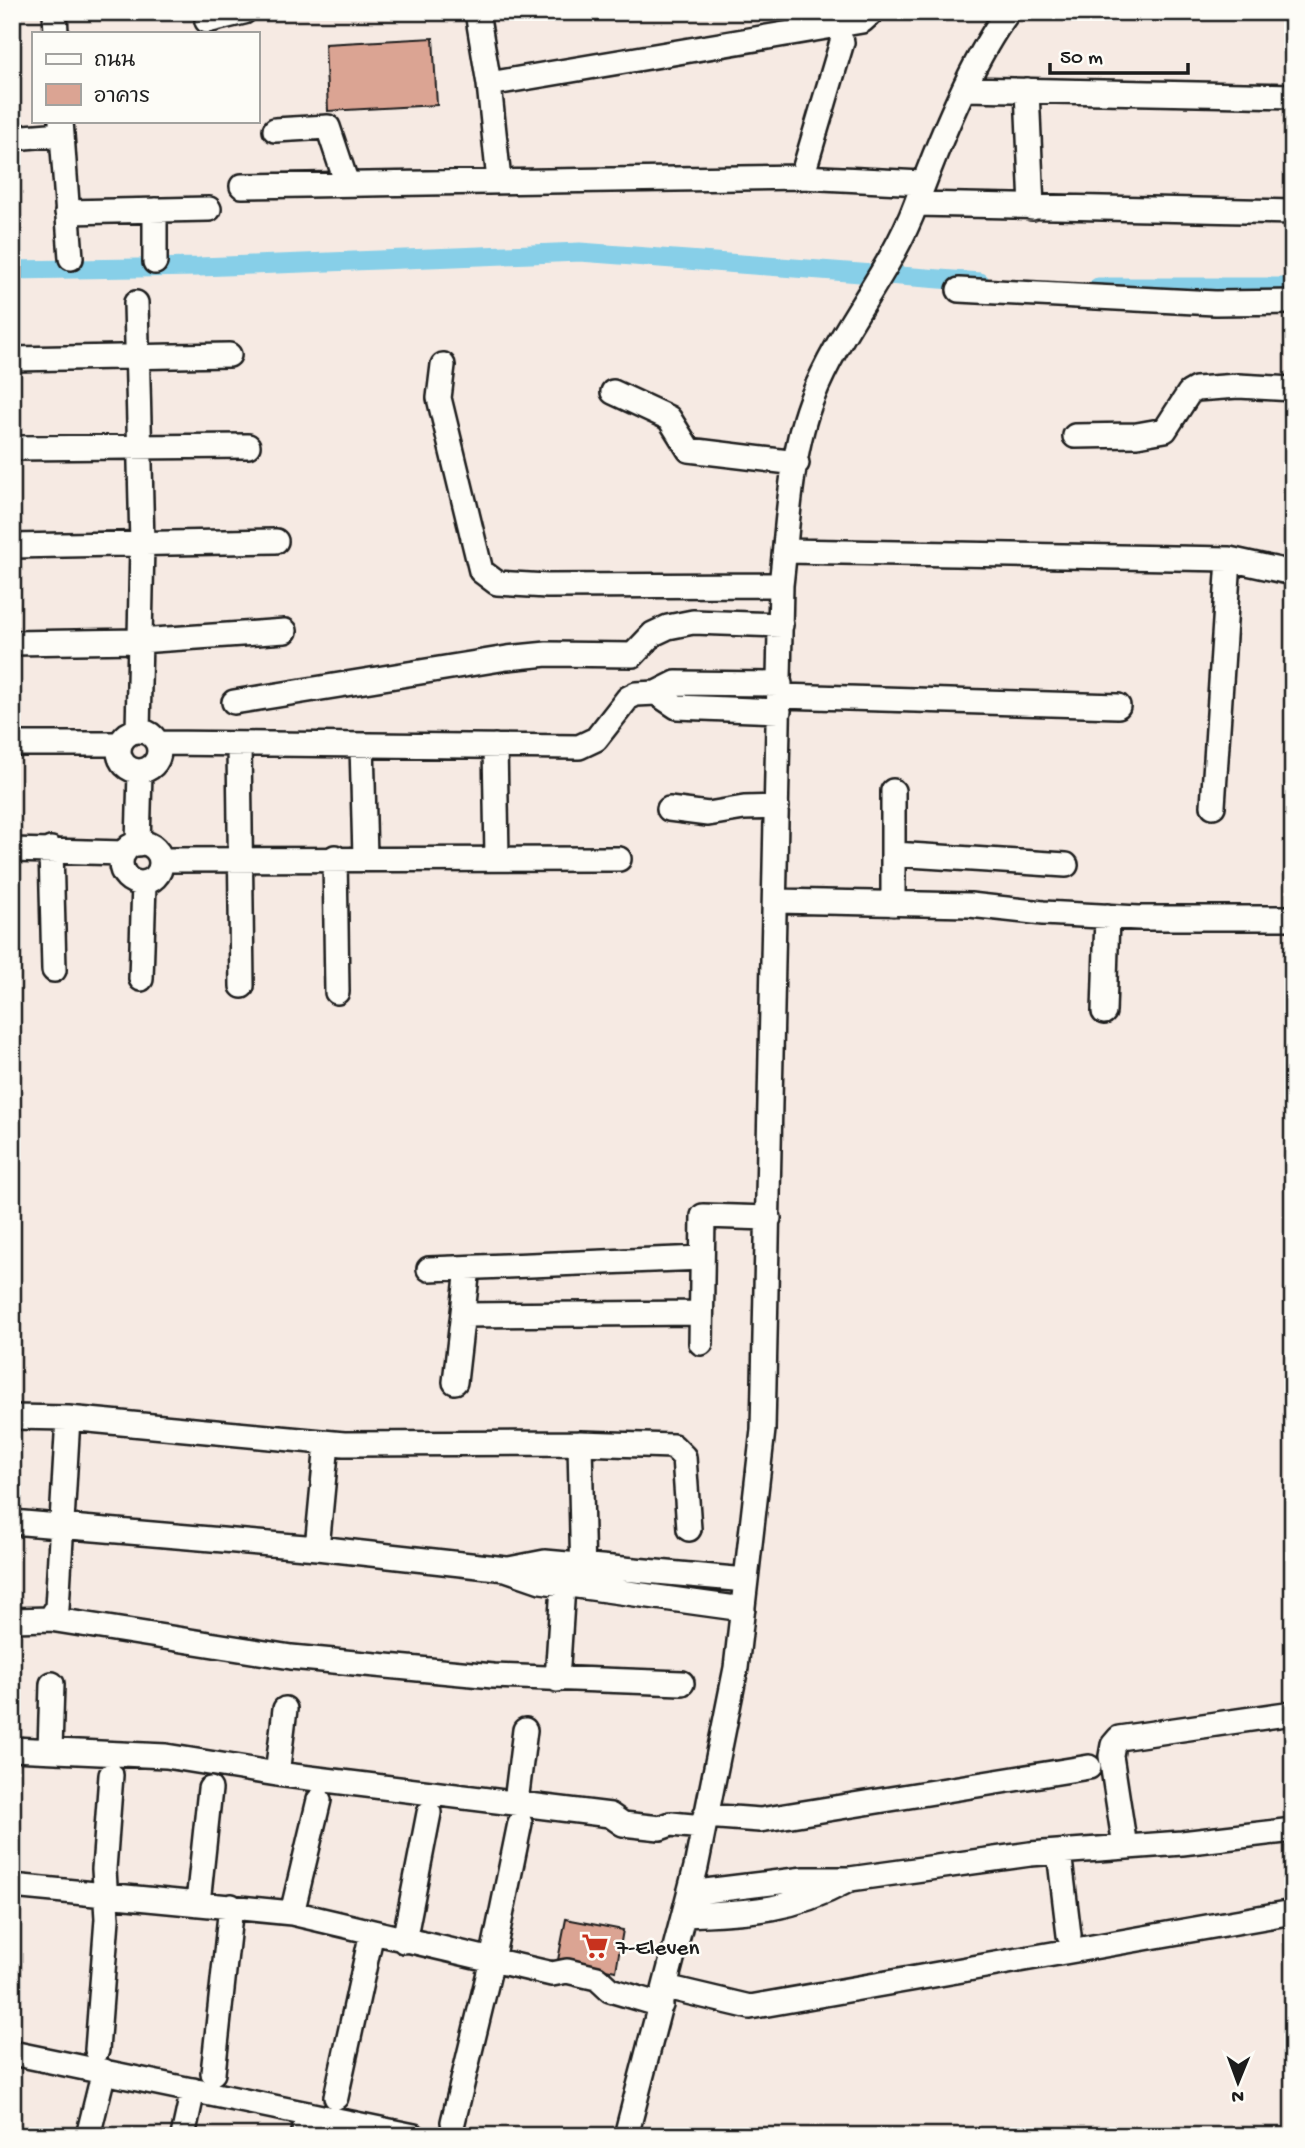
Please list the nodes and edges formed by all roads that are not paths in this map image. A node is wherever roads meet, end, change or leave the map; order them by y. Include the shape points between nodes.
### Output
1 (55, 12) edge
2 (244, 12) edge
3 (477, 12) edge
4 (872, 12) edge
5 (1008, 12) edge
6 (207, 21) dead end
7 (56, 32) edge
8 (842, 42) dead end
9 (489, 84) junction
10 (966, 89) junction
11 (1027, 90) junction
12 (1293, 96) edge
13 (61, 127) edge
14 (275, 130) dead end
15 (12, 138) edge
16 (802, 177) junction
17 (499, 181) junction
18 (347, 184) junction
19 (242, 186) dead end
20 (919, 194) junction
21 (1032, 208) junction
22 (209, 209) dead end
23 (155, 210) junction
24 (67, 212) junction
25 (1293, 212) edge
26 (71, 258) dead end
27 (155, 262) dead end
28 (958, 290) dead end
29 (1293, 302) edge
30 (136, 303) dead end
31 (229, 355) dead end
32 (138, 358) junction
33 (12, 359) edge
34 (443, 365) dead end
35 (1293, 389) edge
36 (613, 392) dead end
37 (1075, 436) dead end
38 (140, 446) junction
39 (248, 446) dead end
40 (12, 448) edge
41 (797, 463) junction
42 (276, 541) dead end
43 (142, 544) junction
44 (12, 546) edge
45 (785, 551) junction
46 (1229, 559) junction
47 (1293, 573) edge
48 (781, 585) junction
49 (781, 625) junction
50 (285, 631) dead end
51 (139, 641) junction
52 (12, 643) edge
53 (779, 697) junction
54 (234, 702) dead end
55 (1118, 706) dead end
56 (139, 739) junction
57 (12, 744) edge
58 (239, 745) junction
59 (362, 745) junction
60 (495, 746) junction
61 (140, 772) junction
62 (894, 791) dead end
63 (1213, 806) dead end
64 (777, 807) junction
65 (669, 809) dead end
66 (131, 848) junction
67 (51, 849) junction
68 (12, 850) edge
69 (894, 854) junction
70 (335, 857) junction
71 (365, 857) junction
72 (497, 857) junction
73 (241, 859) junction
74 (619, 859) dead end
75 (161, 860) junction
76 (1066, 865) dead end
77 (144, 883) junction
78 (776, 901) junction
79 (893, 904) junction
80 (1107, 916) junction
81 (1293, 919) edge
82 (54, 970) dead end
83 (141, 979) dead end
84 (243, 986) dead end
85 (337, 992) dead end
86 (1104, 1012) dead end
87 (769, 1218) junction
88 (702, 1258) junction
89 (468, 1268) junction
90 (429, 1269) dead end
91 (701, 1312) junction
92 (463, 1315) junction
93 (701, 1343) dead end
94 (455, 1382) dead end
95 (12, 1417) edge
96 (68, 1418) junction
97 (327, 1443) junction
98 (580, 1443) junction
99 (12, 1522) edge
100 (60, 1524) junction
101 (689, 1529) dead end
102 (317, 1548) junction
103 (681, 1574) junction
104 (574, 1575) junction
105 (746, 1580) junction
106 (680, 1600) junction
107 (743, 1609) junction
108 (50, 1619) junction
109 (12, 1620) edge
110 (557, 1679) junction
111 (682, 1683) dead end
112 (52, 1684) dead end
113 (285, 1709) dead end
114 (1293, 1713) edge
115 (525, 1731) dead end
116 (12, 1749) edge
117 (50, 1750) junction
118 (1089, 1767) dead end
119 (277, 1774) junction
120 (111, 1775) dead end
121 (210, 1789) dead end
122 (319, 1801) dead end
123 (429, 1813) dead end
124 (518, 1813) junction
125 (704, 1821) junction
126 (1293, 1830) edge
127 (1125, 1847) junction
128 (1059, 1852) junction
129 (12, 1886) edge
130 (105, 1894) junction
131 (198, 1903) junction
132 (686, 1904) junction
133 (231, 1906) junction
134 (1293, 1912) edge
135 (292, 1913) junction
136 (372, 1932) junction
137 (1069, 1935) dead end
138 (404, 1941) junction
139 (492, 1960) junction
140 (664, 1996) junction
141 (12, 2053) edge
142 (100, 2061) junction
143 (213, 2073) dead end
144 (193, 2090) junction
145 (336, 2097) dead end
146 (453, 2122) dead end
147 (306, 2125) edge
148 (88, 2136) edge
149 (183, 2136) edge
150 (414, 2136) edge
151 (626, 2136) edge

1 - 7 street
2 - 6 street
3 - 9 street
4 - 9 street via 862,21
5 - 10 street
8 - 16 street
9 - 17 street
10 - 11 street
10 - 20 street
11 - 12 street
11 - 21 street
13 - 15 street
13 - 24 street
14 - 18 street via 328,127
16 - 17 street
16 - 20 street
17 - 18 street
18 - 19 street
20 - 21 street
20 - 41 street via 890,257 812,398
21 - 25 street
22 - 23 street
23 - 24 street
23 - 27 street
24 - 26 street
28 - 29 street via 1215,303
30 - 32 street
31 - 32 street
32 - 33 street
32 - 38 street
34 - 48 street via 439,398 481,571 487,579 547,586
35 - 37 street via 1206,386 1189,393 1165,429 1138,436
36 - 41 street via 669,418 689,450
38 - 39 street
38 - 40 street
38 - 43 street
41 - 45 street
42 - 43 street
43 - 44 street
43 - 51 street
45 - 46 street
45 - 48 street
46 - 47 street
46 - 63 street
48 - 49 street
49 - 53 street
49 - 54 street via 693,622 659,630 633,655 507,657
50 - 51 street
51 - 52 street
51 - 56 street
53 - 55 street
53 - 60 street via 676,684 628,698 588,745
53 - 64 street
56 - 57 street
56 - 58 street
56 - 61 street via 158,759
56 - 61 street via 121,760
58 - 59 street
58 - 73 street
59 - 60 street
59 - 71 street
60 - 72 street
61 - 66 street
62 - 69 street
64 - 65 street via 708,814
64 - 78 street
66 - 67 street
66 - 75 street via 155,849
66 - 77 street via 122,860 124,872 132,881
67 - 68 street
67 - 82 street
69 - 76 street
69 - 79 street
70 - 71 street
70 - 73 street
70 - 85 street
71 - 72 street
72 - 74 street
73 - 75 street
73 - 84 street
75 - 77 street via 159,872
77 - 83 street
78 - 79 street
78 - 87 street
79 - 80 street
80 - 81 street
80 - 86 street
87 - 88 street via 703,1216
87 - 105 street via 763,1430
88 - 89 street
88 - 91 street
89 - 90 street
89 - 92 street
91 - 92 street
91 - 93 street
92 - 94 street
95 - 96 street
96 - 97 street
96 - 100 street
97 - 98 street
97 - 102 street
98 - 101 street via 660,1444 679,1450 684,1457
98 - 104 street
99 - 100 street
100 - 102 street
100 - 108 street via 57,1608
102 - 104 street via 506,1569 545,1562
103 - 104 street
103 - 105 street
103 - 106 street
104 - 106 street
104 - 110 street
105 - 107 street
106 - 107 street
107 - 125 street via 736,1668
108 - 109 street
108 - 110 street via 291,1657
110 - 111 street
112 - 117 street
113 - 119 street
114 - 127 street via 1119,1738 1112,1745 1111,1756
115 - 124 street
116 - 117 street
117 - 119 street via 166,1756
118 - 125 street via 760,1820
119 - 124 street
120 - 130 street
121 - 131 street
122 - 135 street
123 - 138 street
124 - 125 street via 610,1815 623,1824 660,1828
124 - 139 street
125 - 132 street
126 - 127 street
127 - 128 street
128 - 132 street via 850,1879 804,1880
128 - 137 street
129 - 130 street
130 - 131 street
130 - 142 street
131 - 133 street
132 - 140 street
133 - 135 street
133 - 143 street
134 - 140 street via 750,2007
135 - 136 street
136 - 138 street
136 - 145 street
138 - 139 street
139 - 140 street via 552,1975 562,1984 594,1992
139 - 146 street
140 - 151 street
141 - 142 street
142 - 144 street
142 - 148 street
144 - 147 street
144 - 149 street
147 - 150 street

